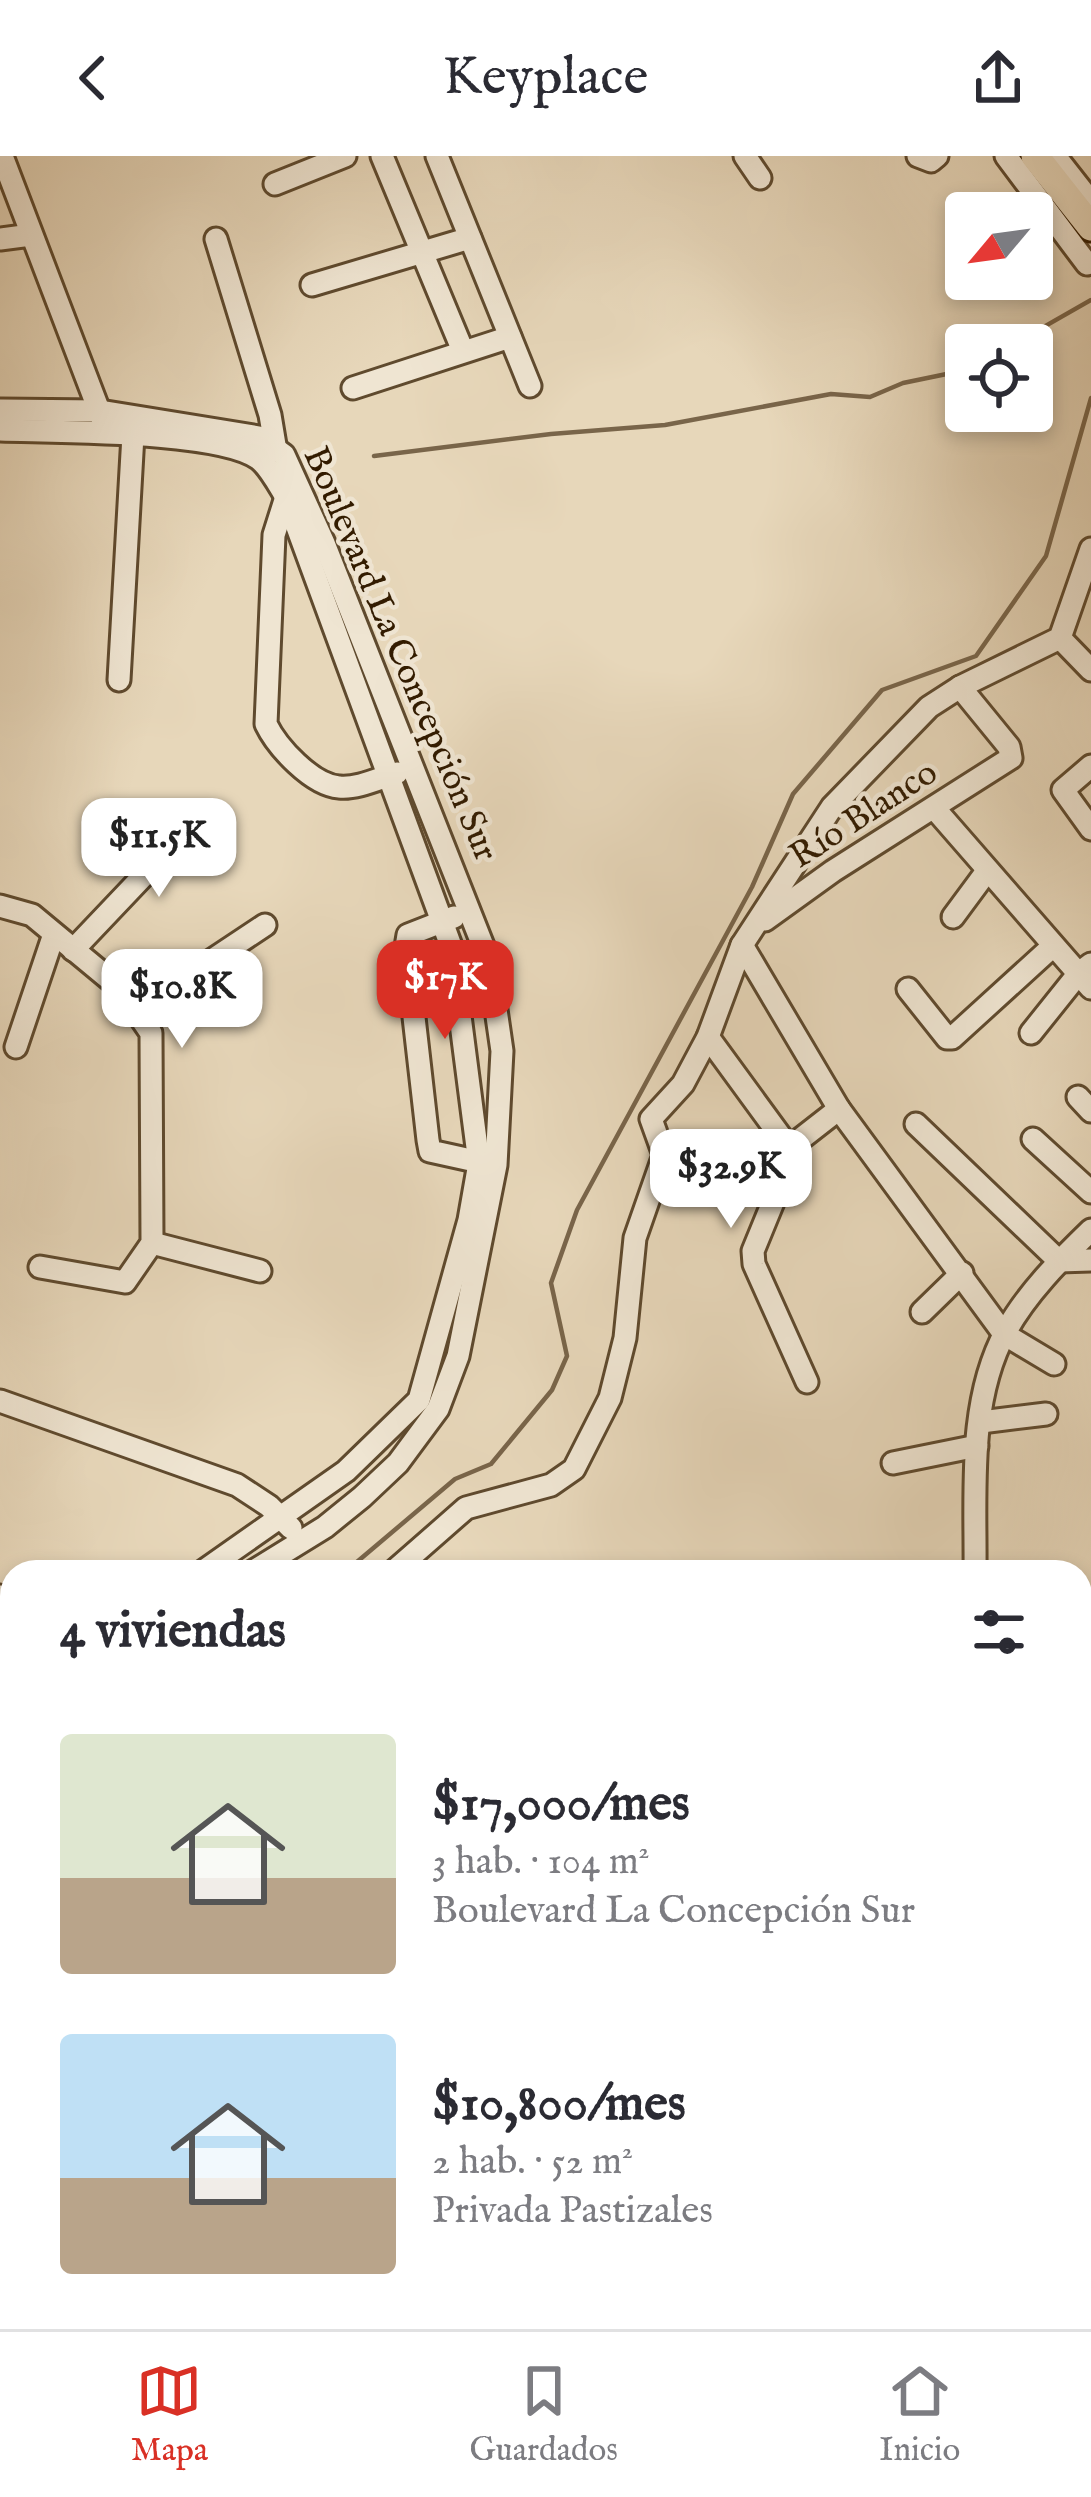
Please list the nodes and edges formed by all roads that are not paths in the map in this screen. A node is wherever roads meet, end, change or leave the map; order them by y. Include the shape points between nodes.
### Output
1 (2, 156) edge
2 (345, 156) edge
3 (382, 156) edge
4 (437, 156) edge
5 (745, 156) edge
6 (918, 156) edge
7 (937, 156) edge
8 (1006, 156) edge
9 (1035, 156) edge
10 (1054, 156) edge
11 (1073, 156) edge
12 (760, 178) dead end
13 (1091, 178) edge
14 (275, 184) dead end
15 (1091, 202) edge
16 (1091, 227) edge
17 (31, 235) junction
18 (470, 238) junction
19 (0, 239) edge
20 (216, 239) dead end
21 (424, 255) junction
22 (1087, 263) dead end
23 (312, 285) dead end
24 (510, 337) junction
25 (464, 351) junction
26 (530, 386) dead end
27 (353, 388) dead end
28 (0, 410) edge
29 (100, 411) junction
30 (0, 430) edge
31 (106, 434) junction
32 (133, 435) junction
33 (268, 453) junction
34 (286, 497) junction
35 (1091, 549) edge
36 (1060, 638) junction
37 (1091, 670) edge
38 (119, 680) dead end
39 (960, 687) junction
40 (1091, 766) edge
41 (414, 767) junction
42 (386, 776) junction
43 (935, 809) junction
44 (204, 812) dead end
45 (1091, 829) edge
46 (810, 839) junction
47 (833, 871) junction
48 (987, 871) junction
49 (0, 906) edge
50 (472, 910) junction
51 (953, 917) dead end
52 (443, 921) junction
53 (266, 925) dead end
54 (54, 934) junction
55 (748, 936) junction
56 (1052, 946) junction
57 (74, 950) junction
58 (1087, 975) edge
59 (908, 989) dead end
60 (137, 1010) junction
61 (1031, 1033) dead end
62 (708, 1037) junction
63 (16, 1047) dead end
64 (839, 1109) junction
65 (916, 1124) dead end
66 (1033, 1138) dead end
67 (792, 1152) junction
68 (488, 1164) junction
69 (1091, 1192) edge
70 (1091, 1230) edge
71 (152, 1243) junction
72 (1091, 1260) edge
73 (1059, 1261) junction
74 (40, 1267) dead end
75 (260, 1271) dead end
76 (962, 1273) junction
77 (922, 1312) dead end
78 (1004, 1334) junction
79 (1054, 1364) dead end
80 (807, 1382) dead end
81 (0, 1401) edge
82 (1046, 1414) dead end
83 (981, 1422) junction
84 (976, 1446) junction
85 (893, 1463) dead end
86 (283, 1518) junction
87 (304, 1542) junction
88 (220, 1560) edge
89 (273, 1560) edge
90 (406, 1560) edge
91 (976, 1560) edge

1 - 17 street
2 - 14 street
3 - 21 street
4 - 18 street
5 - 12 street
6 - 7 street
8 - 22 street
9 - 16 main road
10 - 15 street
11 - 13 street
17 - 19 street
17 - 29 street
18 - 21 street
18 - 24 street
20 - 33 street via 270,415
21 - 23 street
21 - 25 street
24 - 25 street
24 - 26 street
25 - 27 street
28 - 29 street, Boulevard La Concepción Sur
29 - 31 street
29 - 33 street, Boulevard La Concepción Sur via 259,437
30 - 31 street, Boulevard La Concepción Sur
31 - 32 street, Boulevard La Concepción Sur
32 - 33 street, Boulevard La Concepción Sur
32 - 38 street
33 - 34 street, Boulevard La Concepción Sur
33 - 41 street, Boulevard La Concepción Sur via 284,455
34 - 42 street, Boulevard La Concepción Sur
34 - 42 street via 274,535 266,724 275,742 326,784 344,788
35 - 36 street
36 - 37 street
36 - 39 street
39 - 43 street, Río Blanco via 1011,758
39 - 46 street via 929,707
40 - 45 street via 1063,790
41 - 42 street
41 - 50 street, Boulevard La Concepción Sur
42 - 52 street, Boulevard La Concepción Sur
43 - 47 street, Río Blanco
43 - 48 street
44 - 57 street
46 - 47 street
46 - 55 street
47 - 55 street, Río Blanco
48 - 51 street
48 - 56 street
49 - 54 street via 32,915
50 - 52 street
50 - 68 street, Boulevard La Concepción Sur via 489,961 502,1051
52 - 68 street, Boulevard La Concepción Sur
52 - 68 street via 408,935 406,947 430,1151
53 - 60 street
54 - 57 street
54 - 63 street
55 - 62 street
55 - 64 street
56 - 58 street
56 - 59 street via 952,1039
57 - 60 street
58 - 61 street
60 - 71 street via 153,1042
62 - 67 street
62 - 90 street via 683,1084 650,1118 664,1155 635,1238 625,1337 610,1398 574,1469 551,1485 461,1511
64 - 67 street
64 - 76 street
65 - 73 street
66 - 69 street
67 - 80 street via 753,1251
68 - 86 street, Boulevard La Concepción Sur via 419,1400
68 - 87 street, Boulevard La Concepción Sur via 458,1356 439,1409 398,1462
70 - 73 street
71 - 74 street via 125,1282
71 - 75 street
72 - 73 street
73 - 78 street
76 - 77 street
76 - 78 street
78 - 79 street
78 - 83 street
81 - 86 street via 237,1485
82 - 83 street
83 - 84 street
84 - 85 street
84 - 91 street
86 - 87 street
86 - 88 street, Boulevard La Concepción Sur
87 - 89 street, Boulevard La Concepción Sur

